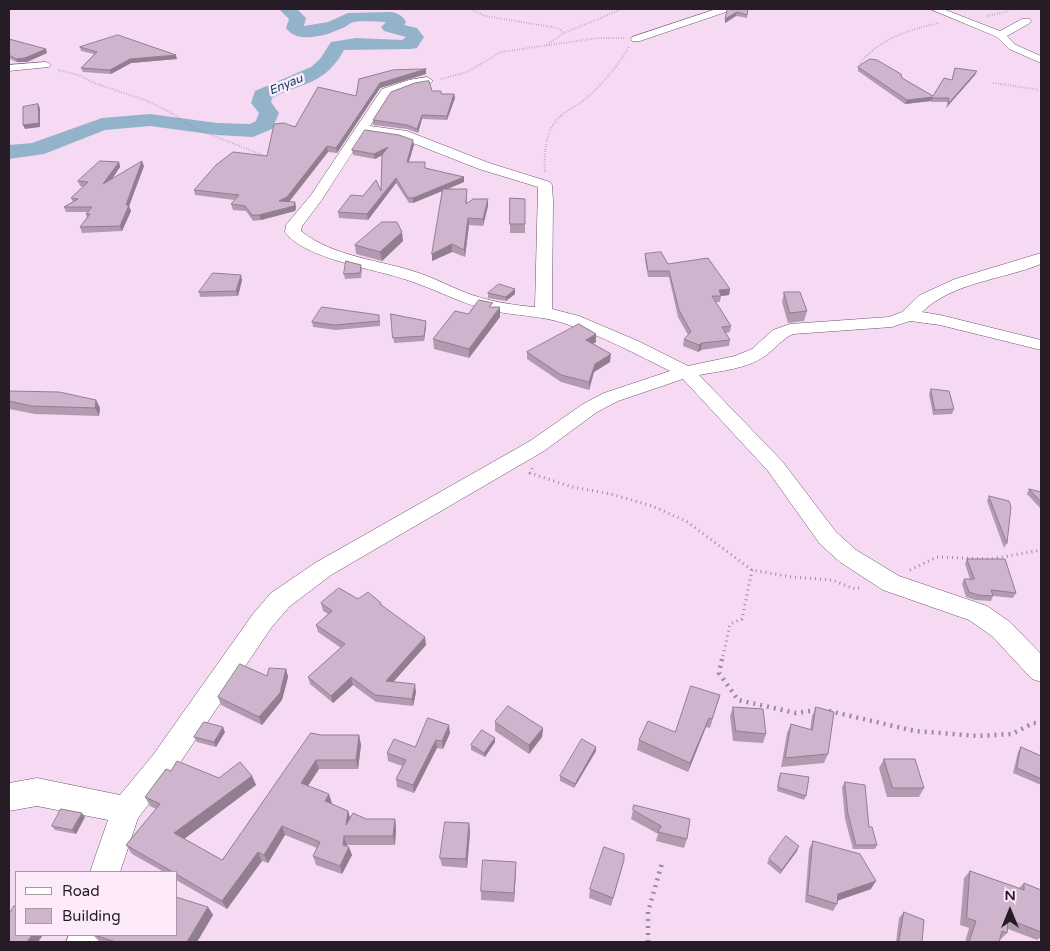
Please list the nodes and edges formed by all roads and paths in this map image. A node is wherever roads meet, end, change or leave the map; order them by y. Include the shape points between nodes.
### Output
1 (471, 9) edge
2 (477, 9) edge
3 (622, 9) edge
4 (725, 9) edge
5 (935, 9) edge
6 (1009, 9) edge
7 (959, 19) junction
8 (1026, 21) dead end
9 (564, 33) junction
10 (1001, 36) junction
11 (636, 39) junction
12 (546, 46) junction
13 (1041, 60) edge
14 (860, 63) edge
15 (45, 65) joint
16 (9, 68) edge
17 (426, 81) joint
18 (993, 83) dead end
19 (1041, 90) edge
20 (360, 129) junction
21 (271, 159) edge
22 (546, 186) junction
23 (1041, 258) edge
24 (544, 312) junction
25 (908, 316) junction
26 (1041, 345) edge
27 (686, 372) junction
28 (537, 446) junction
29 (1041, 550) edge
30 (752, 570) junction
31 (891, 583) junction
32 (1041, 671) edge
33 (1041, 724) edge
34 (9, 797) edge
35 (126, 810) junction
36 (662, 863) dead end
37 (105, 871) edge
38 (648, 942) edge

1 - 2 path
1 - 9 path via 486,16 558,28
3 - 9 path
4 - 11 street
5 - 7 street
6 - 7 path
7 - 10 street
7 - 14 path via 884,40 868,51
8 - 10 street
9 - 12 path
10 - 13 street via 1007,44
11 - 12 path via 603,37
11 - 22 path via 615,68 582,102 559,117 548,134 544,155
12 - 17 path via 501,52 467,72
15 - 16 street
15 - 21 path via 151,103 196,129
17 - 20 street via 386,92
18 - 19 path
20 - 22 street via 402,134
20 - 24 street via 316,198 294,225 293,232 300,240 325,251 408,274 460,297 504,308
22 - 24 street
23 - 25 street via 961,283 926,299
24 - 27 street via 573,320
25 - 26 street via 940,320
25 - 27 street via 881,324 790,329 779,334 758,353 740,361
27 - 28 street via 612,397 590,408
27 - 31 street via 775,466 828,538 861,566
28 - 30 path via 530,473 572,487 611,494 686,521
28 - 35 street via 323,569 280,600 163,764
29 - 31 path via 990,559 937,557 907,571
30 - 31 path via 832,580 855,588
30 - 33 path via 742,618 730,624 719,673 738,700 796,713 814,710 840,713 915,731 978,736 1012,734 1033,723
31 - 32 street via 978,613 1001,629
34 - 35 street via 37,792
35 - 37 street
36 - 38 path via 648,912

